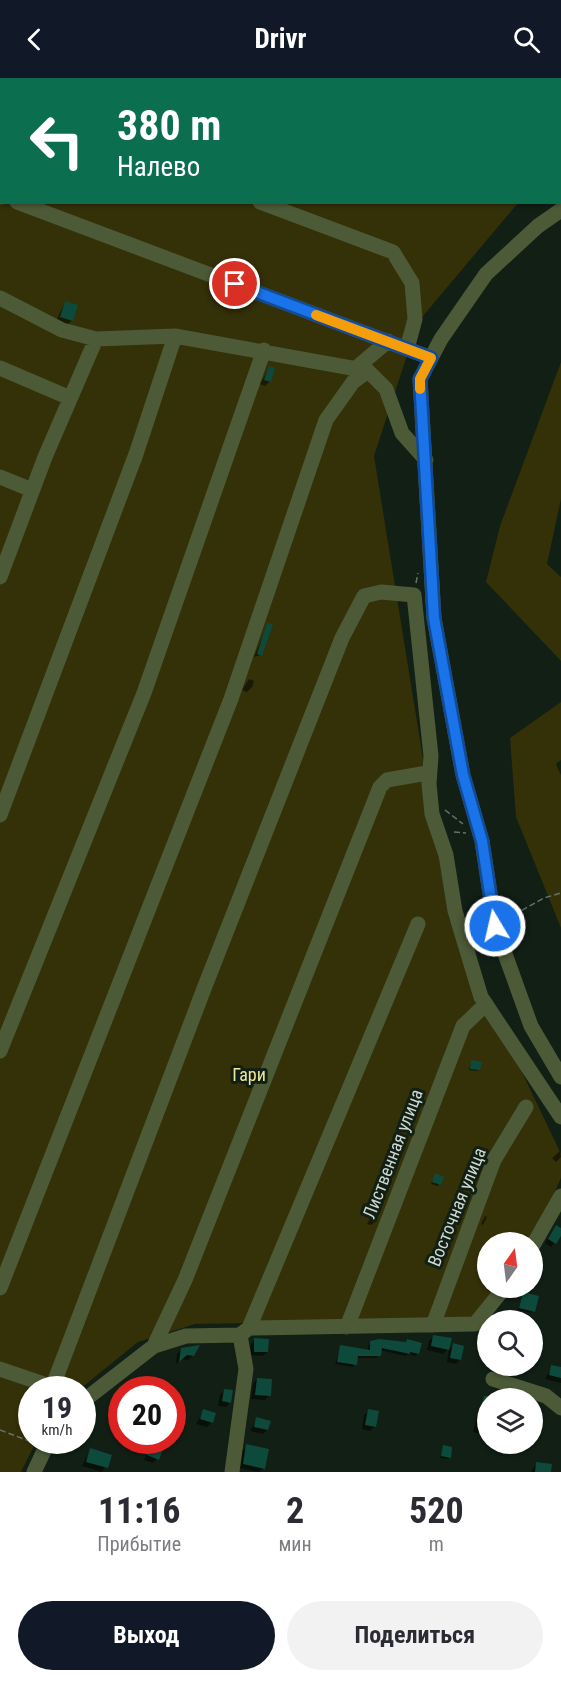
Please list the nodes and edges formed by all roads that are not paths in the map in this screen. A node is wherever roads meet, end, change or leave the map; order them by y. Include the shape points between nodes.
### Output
1 (22, 204) edge
2 (265, 204) edge
3 (561, 210) edge
4 (0, 298) edge
5 (175, 336) junction
6 (96, 339) junction
7 (388, 341) junction
8 (407, 349) junction
9 (264, 350) junction
10 (431, 358) junction
11 (0, 368) edge
12 (362, 370) junction
13 (70, 398) junction
14 (426, 460) junction
15 (0, 477) edge
16 (32, 490) junction
17 (0, 577) edge
18 (427, 773) dead end
19 (0, 814) edge
20 (418, 924) dead end
21 (486, 1004) junction
22 (0, 1051) edge
23 (561, 1077) edge
24 (526, 1107) dead end
25 (561, 1117) edge
26 (561, 1196) edge
27 (541, 1232) edge
28 (0, 1288) edge
29 (496, 1298) edge
30 (433, 1325) junction
31 (347, 1327) junction
32 (245, 1332) junction
33 (154, 1346) junction
34 (0, 1369) edge
35 (493, 1379) dead end
36 (96, 1391) edge
37 (561, 1408) edge
38 (42, 1454) edge
39 (34, 1472) edge
40 (232, 1472) edge

1 - 7 street
2 - 8 street via 393,252 412,283 415,319
3 - 10 street via 486,274
4 - 6 street via 62,330
5 - 6 street
5 - 9 street
5 - 19 street via 136,454
6 - 13 street
7 - 8 street
7 - 12 street
8 - 10 street
9 - 12 street
9 - 22 street via 144,693
10 - 14 street via 420,379
11 - 13 street
12 - 14 street via 386,389 402,433
12 - 28 street via 326,420 231,699
13 - 16 street
14 - 23 street via 434,618 463,775 481,837 495,926 531,1026
15 - 16 street
16 - 17 street
18 - 33 street via 387,780 380,788 185,1280
20 - 32 street
21 - 25 street
21 - 31 street, Лиственная улица via 464,1026
21 - 34 street via 472,971 455,911 444,846 432,814 431,756 414,595 381,592 364,596 342,638 54,1382 48,1384
24 - 30 street, Восточная улица via 494,1160
26 - 27 street
29 - 30 street via 474,1324
30 - 31 street
31 - 32 street
32 - 33 street via 186,1336
32 - 40 street via 246,1369
33 - 36 street
35 - 37 street via 546,1396
38 - 39 street

